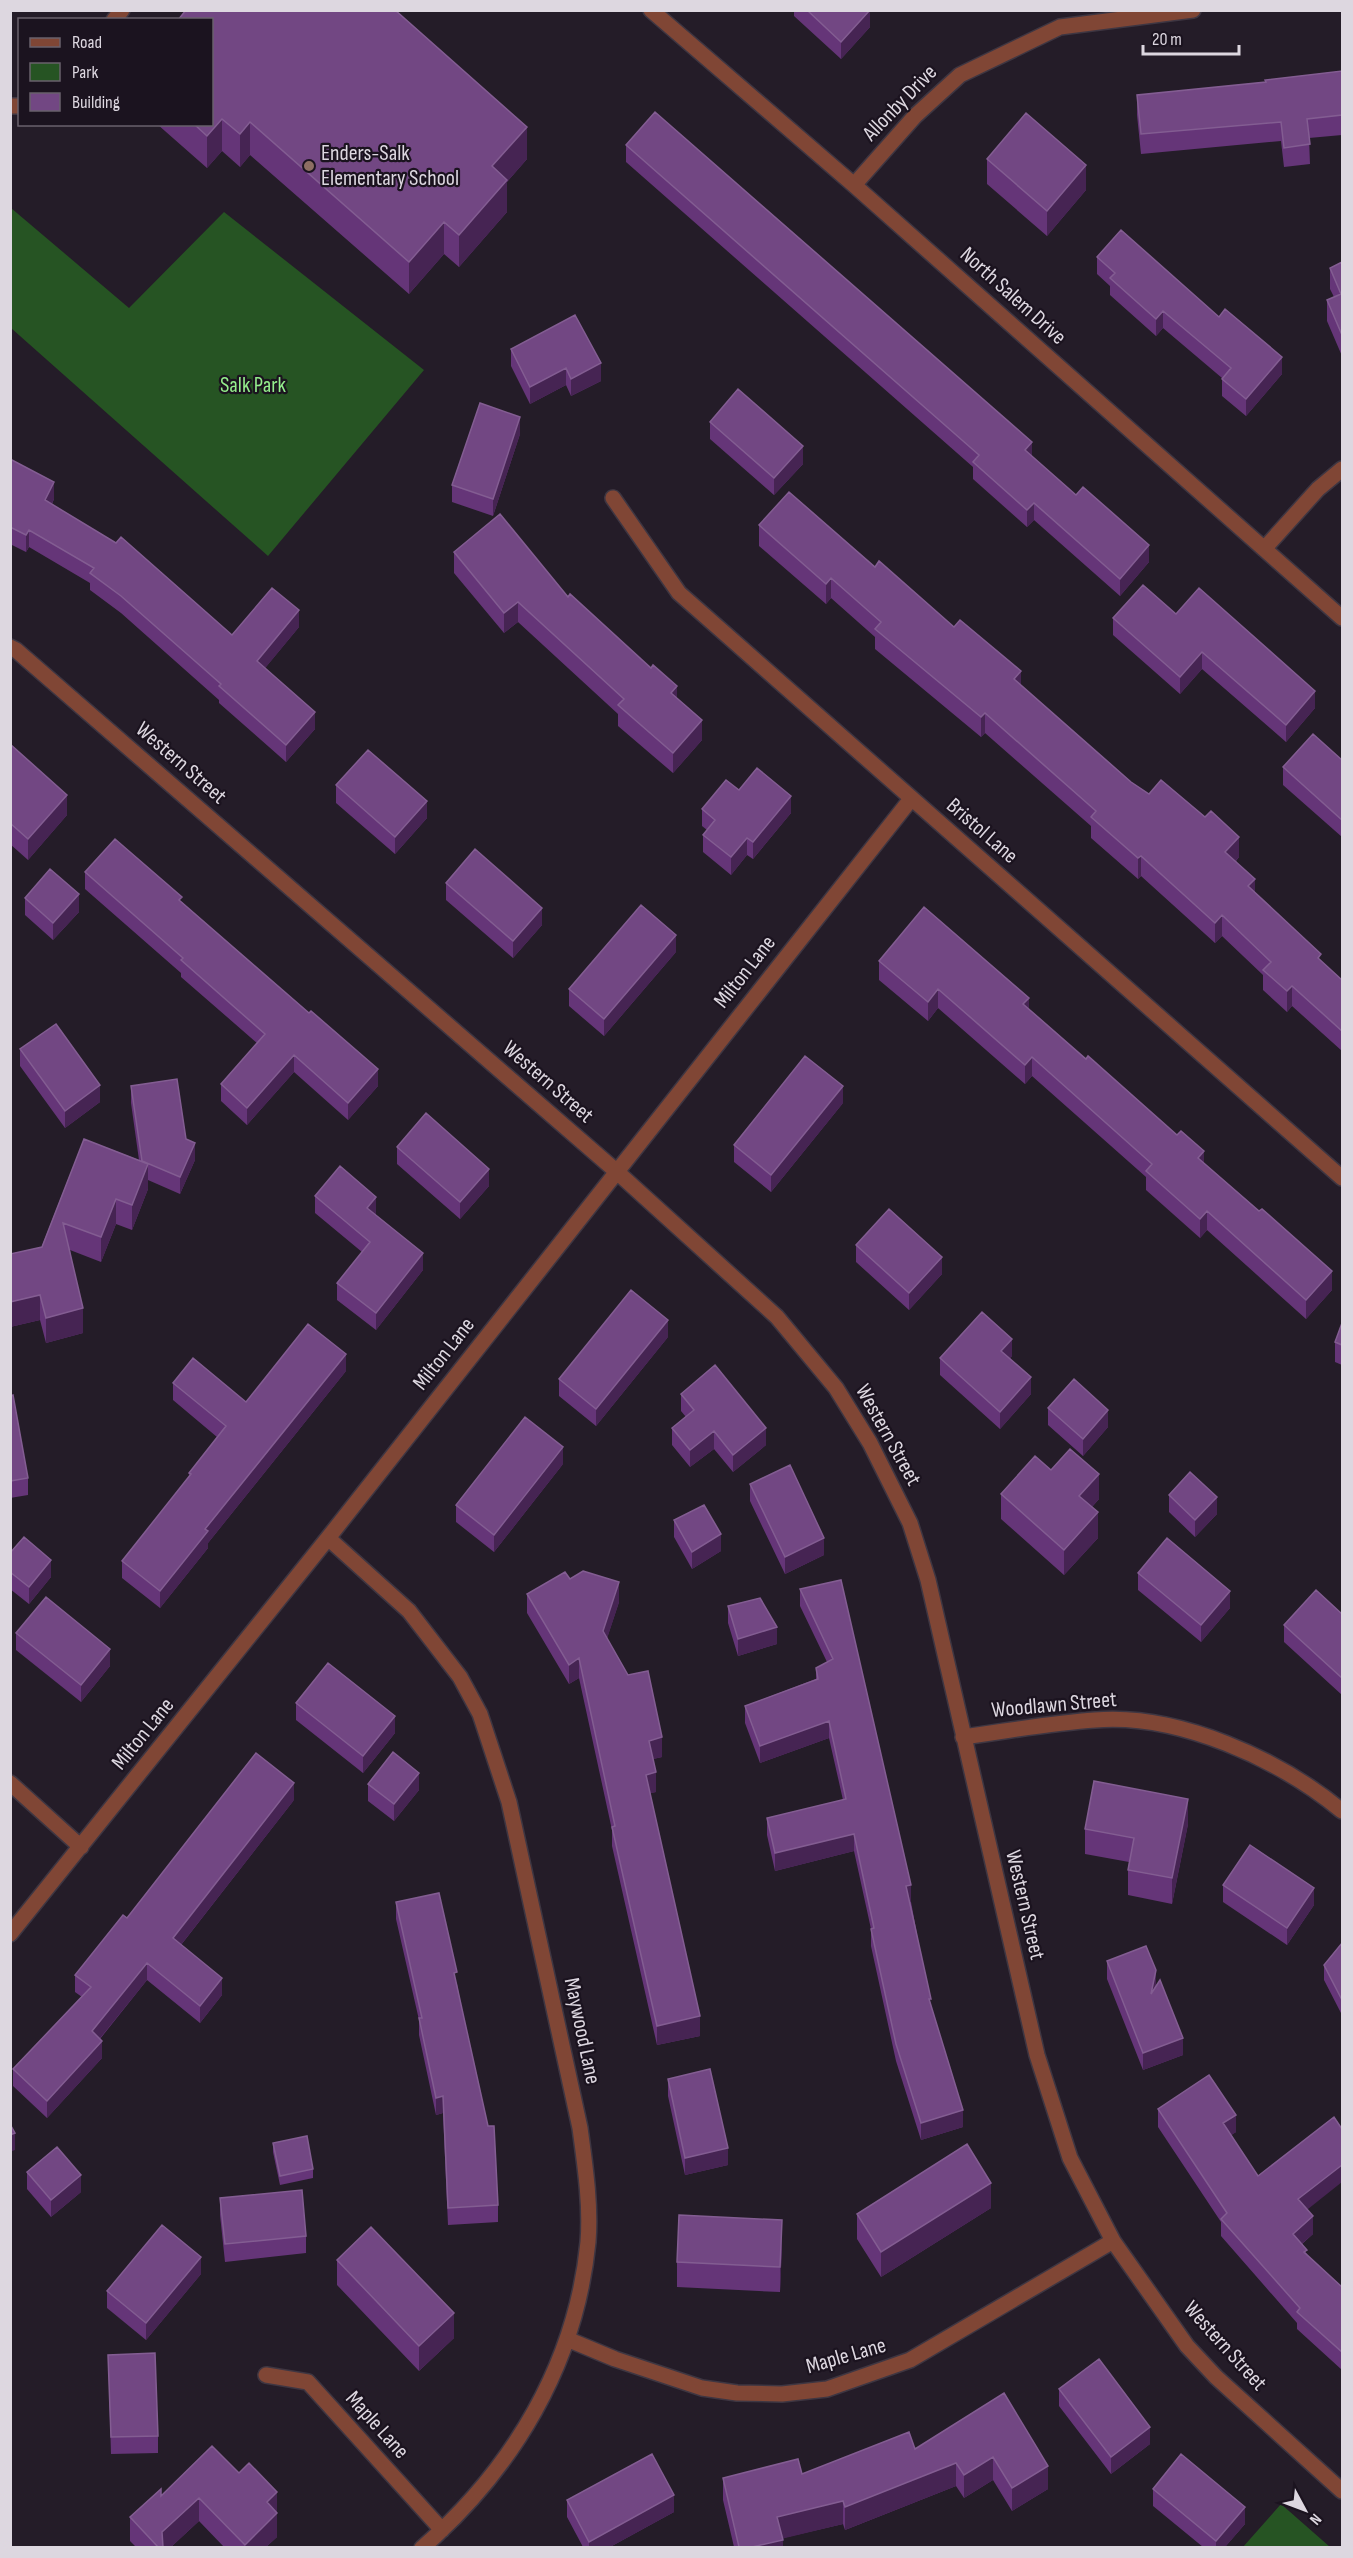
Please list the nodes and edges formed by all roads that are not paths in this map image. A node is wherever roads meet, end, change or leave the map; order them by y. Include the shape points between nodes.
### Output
1 (651, 10) edge
2 (1193, 10) edge
3 (854, 185) junction
4 (1342, 469) edge
5 (613, 498) dead end
6 (1264, 549) junction
7 (1342, 618) edge
8 (10, 647) edge
9 (911, 799) junction
10 (616, 1171) junction
11 (1342, 1178) edge
12 (328, 1538) junction
13 (963, 1737) junction
14 (10, 1784) edge
15 (1342, 1811) edge
16 (81, 1847) junction
17 (10, 1934) edge
18 (1113, 2241) junction
19 (567, 2339) junction
20 (266, 2375) dead end
21 (1342, 2491) edge
22 (442, 2530) junction
23 (422, 2547) edge

1 - 3 street, North Salem Drive
2 - 3 street, Allonby Drive via 1060,27 960,75 915,116
3 - 6 street, North Salem Drive
4 - 6 street via 1318,489
5 - 9 street, Bristol Lane via 679,593
6 - 7 street, North Salem Drive
8 - 10 street, Western Street
9 - 10 street, Milton Lane
9 - 11 street, Bristol Lane
10 - 12 street, Milton Lane
10 - 13 street, Western Street via 777,1317 842,1397 910,1523 928,1580
12 - 16 street, Milton Lane
12 - 19 street, Maywood Lane via 390,1592 432,1638 460,1677 495,1754 509,1802 585,2160 588,2241
13 - 15 street, Woodlawn Street via 1096,1719 1167,1726 1277,1766
13 - 18 street, Western Street via 1037,2055 1070,2158
14 - 16 street
16 - 17 street, Milton Lane
18 - 19 street, Maple Lane via 910,2360 827,2389 782,2394 702,2388
18 - 21 street, Western Street via 1194,2354
19 - 22 street, Maywood Lane via 549,2386 518,2441
20 - 22 street, Maple Lane via 308,2382
22 - 23 street, Maywood Lane

